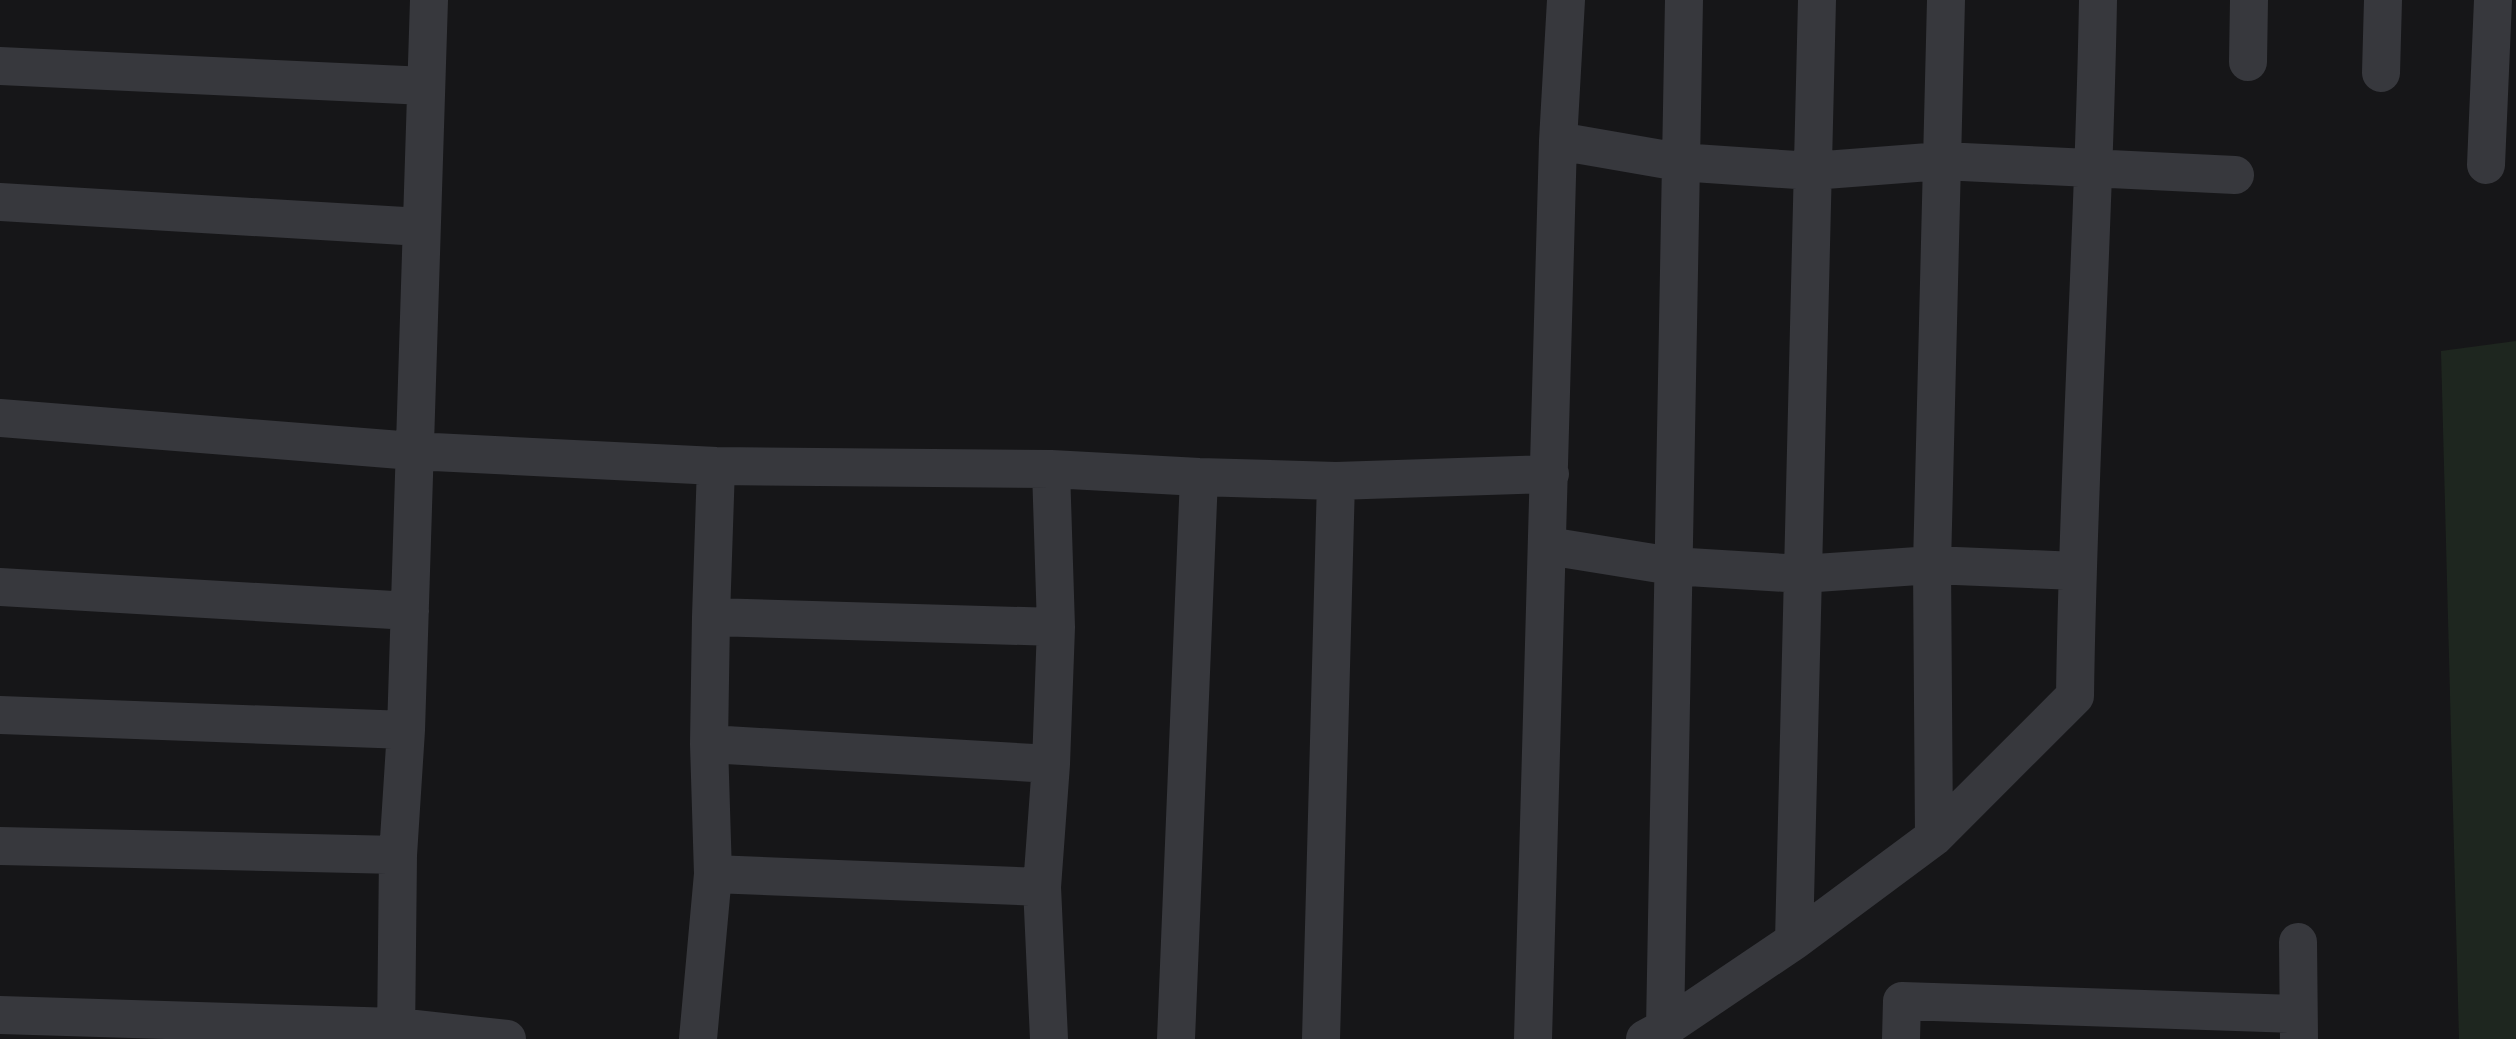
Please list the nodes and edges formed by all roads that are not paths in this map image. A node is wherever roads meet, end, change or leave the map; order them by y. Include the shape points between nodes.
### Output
1 (429, 0) edge
2 (1566, 0) edge
3 (1684, 0) edge
4 (1817, 0) edge
5 (1946, 0) edge
6 (2098, 0) edge
7 (2249, 0) edge
8 (2383, 0) edge
9 (2493, 0) edge
10 (2248, 62) dead end
11 (0, 66) edge
12 (2381, 73) dead end
13 (426, 86) junction
14 (1558, 141) junction
15 (1942, 161) junction
16 (1679, 162) junction
17 (2486, 165) dead end
18 (2095, 168) junction
19 (1812, 171) junction
20 (2235, 175) dead end
21 (0, 202) edge
22 (421, 227) junction
23 (0, 418) edge
24 (413, 451) junction
25 (716, 466) junction
26 (1051, 469) junction
27 (1550, 474) junction
28 (1199, 477) junction
29 (1336, 481) junction
30 (1548, 546) junction
31 (1932, 565) junction
32 (1672, 566) junction
33 (2077, 571) junction
34 (1802, 574) junction
35 (0, 587) edge
36 (410, 611) junction
37 (711, 617) junction
38 (1056, 627) junction
39 (0, 715) edge
40 (406, 730) junction
41 (709, 744) junction
42 (1051, 764) junction
43 (1934, 837) junction
44 (0, 846) edge
45 (398, 855) junction
46 (713, 874) junction
47 (1042, 887) junction
48 (1794, 941) junction
49 (2298, 942) dead end
50 (0, 1015) edge
51 (2298, 1027) edge
52 (396, 1033) edge
53 (1655, 1034) edge
54 (507, 1039) edge
55 (698, 1039) edge
56 (1049, 1039) edge
57 (1176, 1039) edge
58 (1321, 1039) edge
59 (1533, 1039) edge
60 (1901, 1039) edge

1 - 13 street
2 - 14 street
3 - 16 street
4 - 19 street
5 - 15 street
6 - 18 street
7 - 10 street
8 - 12 street
9 - 17 street
11 - 13 street
13 - 22 street
14 - 16 street
14 - 27 street
15 - 18 street
15 - 19 street
15 - 31 street
16 - 19 street
16 - 32 street
18 - 20 street
18 - 33 street
19 - 34 street
21 - 22 street
22 - 24 street
23 - 24 street
24 - 25 street
24 - 36 street
25 - 26 street
25 - 37 street
26 - 28 street
26 - 38 street
27 - 29 street
27 - 30 street
28 - 29 street
28 - 57 street
29 - 58 street
30 - 32 street
30 - 59 street
31 - 33 street
31 - 34 street
31 - 43 street
32 - 34 street
32 - 53 street
33 - 43 street via 2075,696
34 - 48 street
35 - 36 street
36 - 40 street
37 - 38 street
37 - 41 street
38 - 42 street
39 - 40 street
40 - 45 street
41 - 42 street
41 - 46 street
42 - 47 street
43 - 48 street
44 - 45 street
45 - 52 street
46 - 47 street
46 - 55 street
47 - 56 street
48 - 53 street
49 - 51 street
50 - 52 street
51 - 60 street via 1902,1001
52 - 54 street

